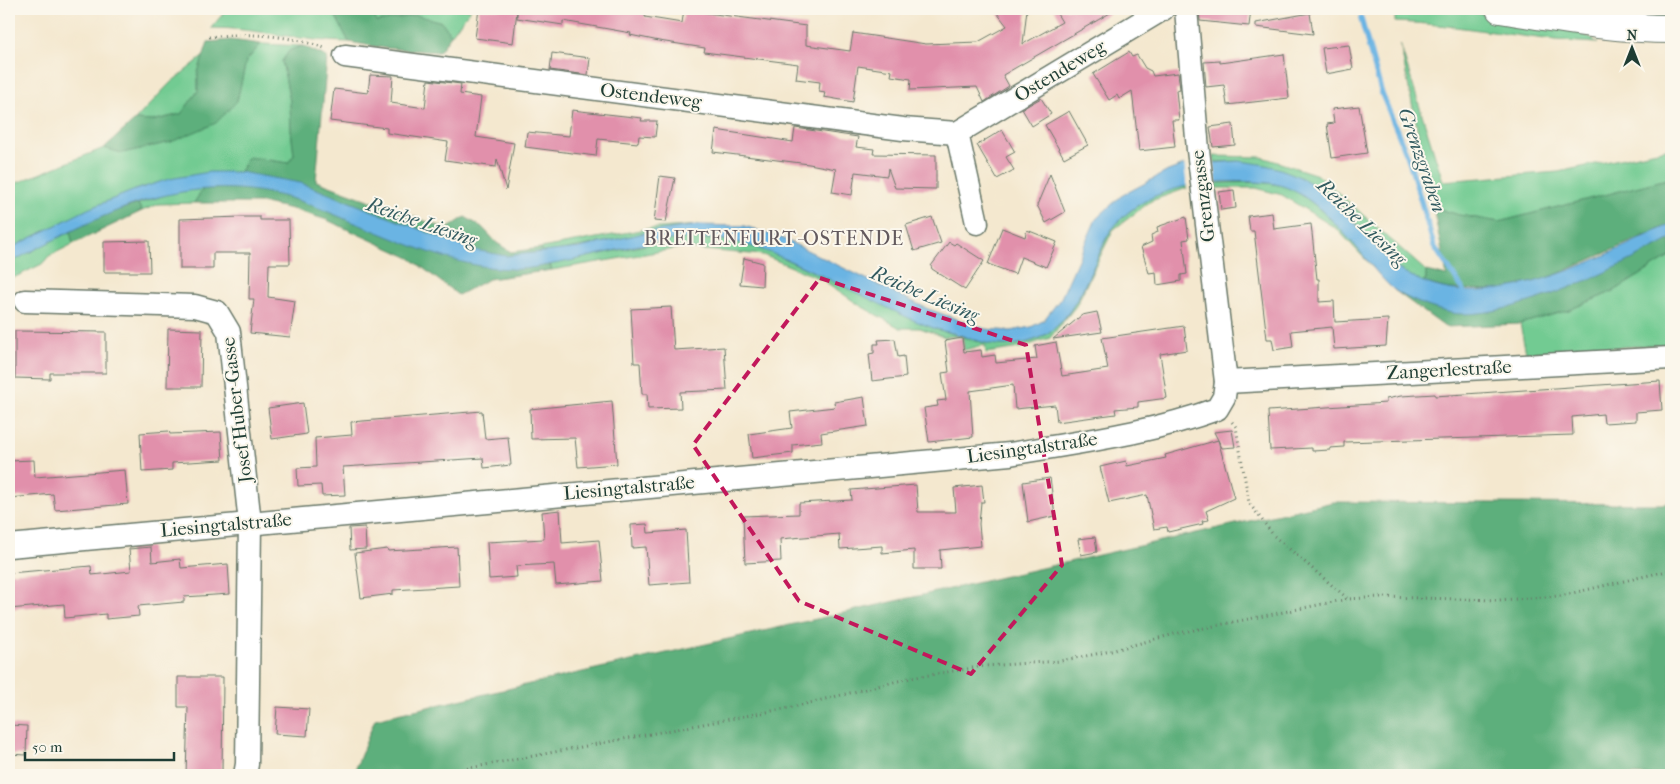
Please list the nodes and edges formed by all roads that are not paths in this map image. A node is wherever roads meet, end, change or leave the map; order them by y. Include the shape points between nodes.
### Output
1 (1163, 9) edge
2 (1186, 9) edge
3 (1500, 9) edge
4 (1671, 29) edge
5 (345, 56) road end
6 (957, 133) junction
7 (977, 223) dead end
8 (25, 301) dead end
9 (1671, 358) edge
10 (1226, 382) junction
11 (250, 523) junction
12 (9, 546) edge
13 (245, 775) edge

1 - 6 street, Ostendeweg
2 - 10 street, Grenzgasse via 1198,150
3 - 4 main road via 1582,22
5 - 6 street, Ostendeweg via 903,129
6 - 7 street
8 - 11 street, Josef Huber-Gasse via 195,306 217,312 229,332
9 - 10 street, Zangerlestraße
10 - 11 street, Liesingtalstraße via 1218,409 1184,421 1010,454
11 - 12 street, Liesingtalstraße
11 - 13 street, Josef Huber-Gasse

